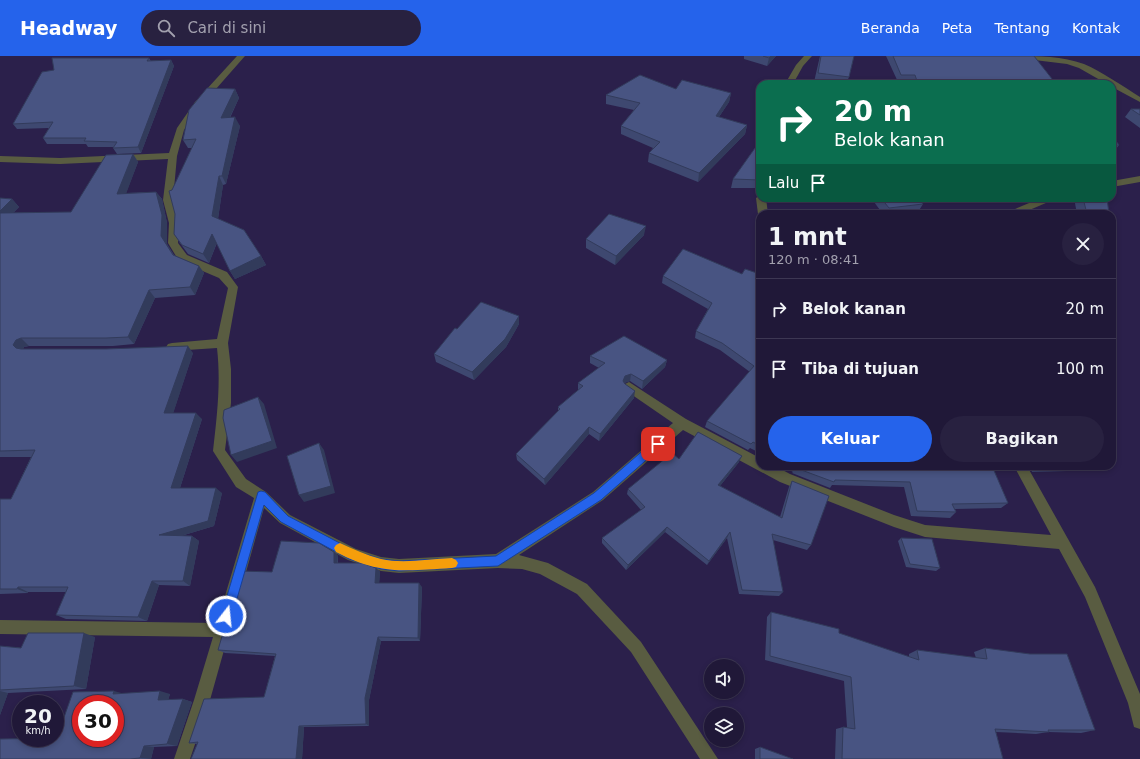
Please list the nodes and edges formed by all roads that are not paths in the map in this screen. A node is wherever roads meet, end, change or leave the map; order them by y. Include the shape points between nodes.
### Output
1 (241, 56) edge
2 (808, 56) edge
3 (1018, 56) edge
4 (791, 80) edge
5 (1106, 80) edge
6 (1116, 86) edge
7 (1140, 100) edge
8 (172, 156) junction
9 (0, 159) edge
10 (1140, 179) edge
11 (1116, 183) edge
12 (1040, 202) edge
13 (1021, 210) edge
14 (222, 343) junction
15 (160, 348) edge
16 (629, 388) edge
17 (682, 423) junction
18 (756, 462) edge
19 (771, 470) edge
20 (1022, 470) edge
21 (261, 496) junction
22 (1064, 543) junction
23 (498, 561) junction
24 (0, 627) edge
25 (222, 630) junction
26 (1140, 721) edge
27 (182, 759) edge
28 (710, 759) edge

1 - 8 street via 198,104 180,130
2 - 4 street
3 - 5 street via 1082,66
6 - 7 street
8 - 9 street via 60,161
8 - 14 street via 168,200 174,223 173,243 183,258 223,275 232,287
10 - 11 street
12 - 13 street
14 - 15 street
14 - 21 street via 225,403 219,451 241,483
16 - 17 street
17 - 18 street
17 - 23 street via 598,496
19 - 22 street via 925,531
20 - 22 street
21 - 23 street via 285,519 353,555 381,564 399,566
21 - 25 street
22 - 26 street via 1090,592 1136,703
23 - 28 street via 522,562 543,568 582,589 636,647
24 - 25 street
25 - 27 street

